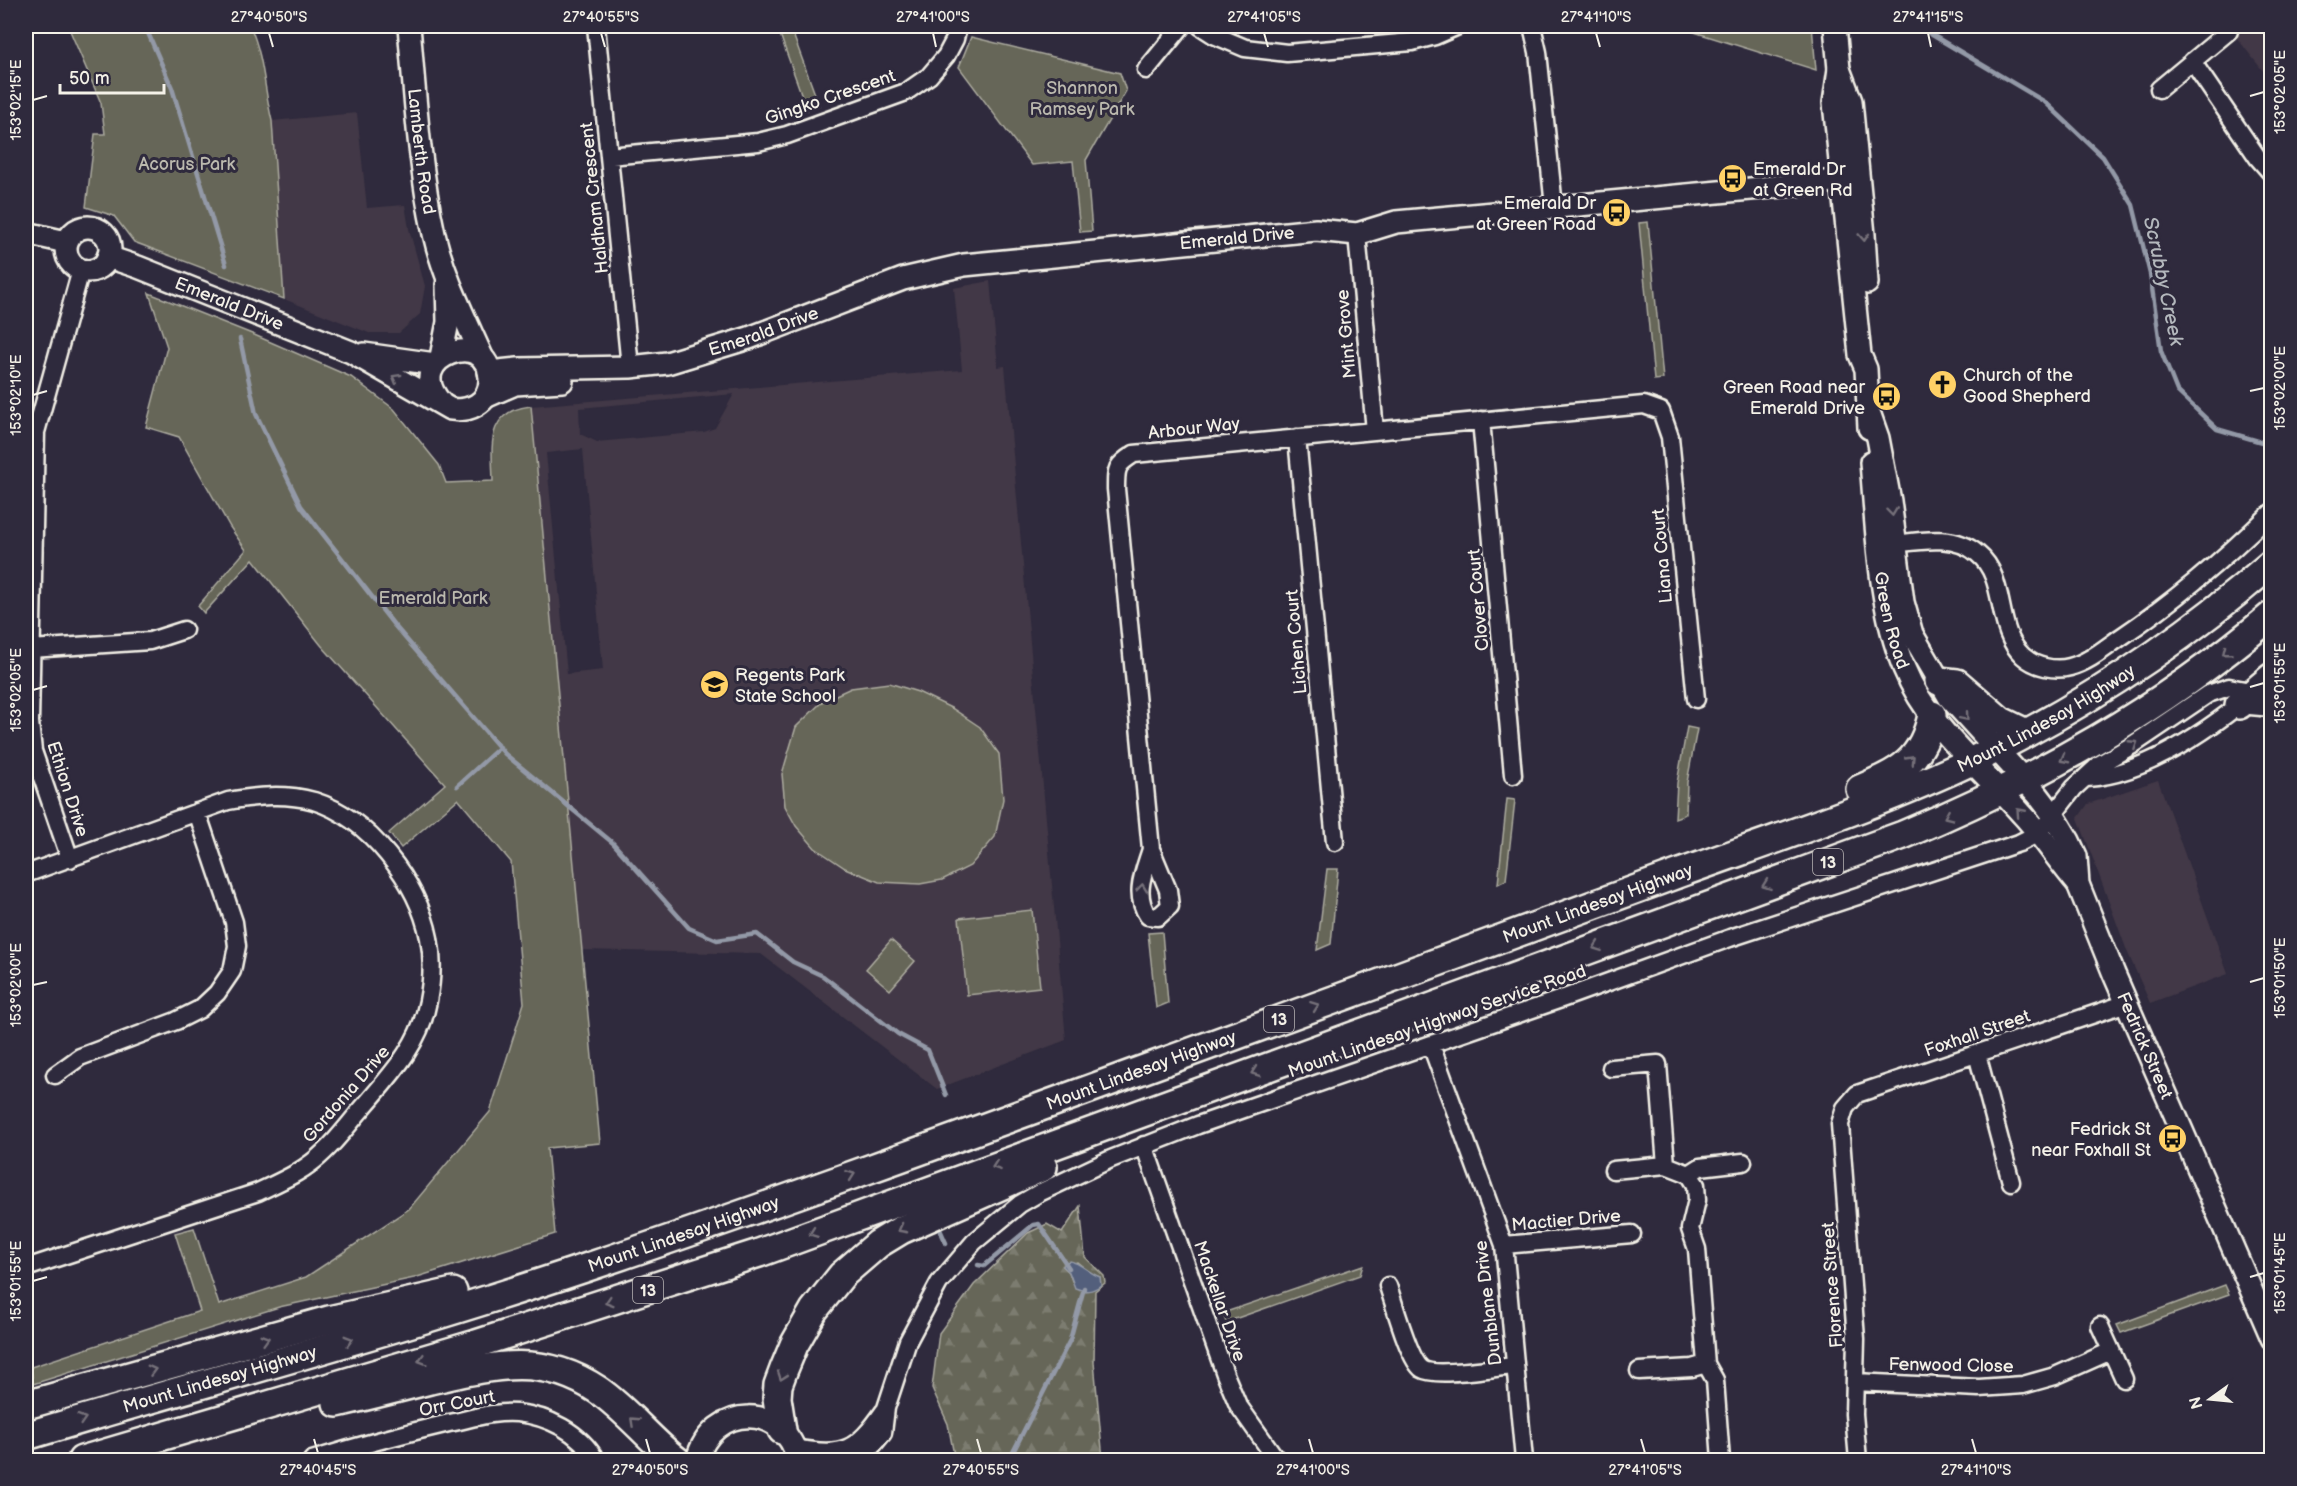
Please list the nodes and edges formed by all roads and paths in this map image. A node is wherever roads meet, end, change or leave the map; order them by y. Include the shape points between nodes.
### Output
1 (409, 26) edge
2 (596, 26) edge
3 (958, 26) edge
4 (1182, 26) edge
5 (1200, 26) edge
6 (1458, 26) edge
7 (1532, 26) edge
8 (1835, 26) edge
9 (2229, 31) dead end
10 (2192, 61) junction
11 (1146, 70) dead end
12 (2159, 88) dead end
13 (609, 156) junction
14 (2271, 174) edge
15 (1850, 180) junction
16 (1554, 207) junction
17 (26, 233) edge
18 (1357, 234) junction
19 (66, 243) junction
20 (108, 257) junction
21 (81, 270) junction
22 (447, 275) junction
23 (351, 352) junction
24 (438, 361) junction
25 (487, 367) junction
26 (630, 367) junction
27 (485, 398) junction
28 (441, 404) junction
29 (1661, 411) joint
30 (1481, 420) junction
31 (1375, 431) junction
32 (31, 432) edge
33 (1297, 438) junction
34 (2271, 512) edge
35 (1887, 545) junction
36 (2271, 563) edge
37 (2271, 615) edge
38 (184, 630) dead end
39 (31, 649) junction
40 (1939, 681) junction
41 (2262, 696) edge
42 (1696, 699) dead end
43 (1932, 716) junction
44 (2026, 734) junction
45 (1995, 749) junction
46 (1972, 761) junction
47 (1514, 775) dead end
48 (2087, 778) junction
49 (2012, 786) junction
50 (197, 812) junction
51 (2054, 816) junction
52 (2039, 832) junction
53 (1335, 842) dead end
54 (1761, 844) junction
55 (1151, 849) dead end
56 (69, 859) junction
57 (26, 874) edge
58 (2078, 884) junction
59 (2127, 1003) junction
60 (1431, 1045) junction
61 (1977, 1054) junction
62 (1611, 1068) dead end
63 (55, 1075) dead end
64 (1845, 1108) joint
65 (1091, 1132) junction
66 (1144, 1145) junction
67 (1743, 1162) dead end
68 (1666, 1165) junction
69 (1613, 1170) dead end
70 (1689, 1174) junction
71 (2011, 1182) dead end
72 (1632, 1234) dead end
73 (1504, 1245) junction
74 (26, 1268) edge
75 (578, 1270) junction
76 (1388, 1286) dead end
77 (2100, 1326) dead end
78 (2271, 1338) edge
79 (2111, 1351) junction
80 (1706, 1364) junction
81 (1515, 1366) junction
82 (1639, 1371) dead end
83 (2124, 1379) dead end
84 (1855, 1382) junction
85 (26, 1405) edge
86 (886, 1408) junction
87 (198, 1426) junction
88 (26, 1436) edge
89 (792, 1446) edge
90 (82, 1461) edge
91 (312, 1461) edge
92 (596, 1461) edge
93 (676, 1461) edge
94 (697, 1461) edge
95 (855, 1461) edge
96 (1277, 1461) edge
97 (1524, 1461) edge
98 (1721, 1461) edge
99 (1858, 1461) edge

1 - 22 street, Lamberth Road via 428,207
2 - 13 street, Haldham Crescent
3 - 13 street, Gingko Crescent via 955,39 930,76 906,92 758,142
4 - 11 street
5 - 6 street via 1245,48 1287,53 1412,42
7 - 16 street
8 - 15 street, Green Road via 1839,69 1834,103
9 - 10 street
10 - 12 street
10 - 14 street
13 - 26 street, Haldham Crescent
15 - 16 street, Emerald Drive
15 - 35 street, Green Road via 1860,355 1866,369 1870,415 1868,439
16 - 18 street, Emerald Drive via 1396,222
17 - 19 street
18 - 26 street, Emerald Drive via 1316,230 964,265 903,279 710,352
18 - 31 street, Mint Grove
19 - 20 street via 81,227 95,228 106,236
19 - 21 street via 70,262
20 - 21 street via 94,270
20 - 23 street, Emerald Drive
21 - 32 street, Ethion Drive
22 - 24 street, Lamberth Road via 448,322
22 - 25 street, Lamberth Road
23 - 24 street, Emerald Drive
28 -> 23 street, Emerald Drive
24 - 25 street, Emerald Drive via 449,352 468,351
24 - 28 street via 430,381
25 - 26 street, Emerald Drive
25 - 27 street via 490,381
26 - 27 street, Emerald Drive via 585,379 515,384
27 - 28 street, Emerald Drive via 460,411
29 - 30 street, Arbour Way via 1644,405
29 - 42 street, Liana Court via 1671,437
30 - 31 street, Arbour Way
30 - 47 street, Clover Court
31 - 33 street, Arbour Way
32 - 39 street, Ethion Drive
33 - 53 street, Lichen Court
33 - 55 street, Arbour Way via 1134,454 1121,462 1116,471
34 - 35 street via 2224,559 2177,597 2094,655 2062,669 2034,664 2018,651 1991,571 1980,555 1951,541
35 - 40 street, Green Road via 1912,634
35 - 43 street, Green Road via 1885,599 1897,649
36 - 44 highway, Mount Lindesay Highway / 13 via 2127,673
37 -> 49 highway, 13 via 2240,642 2098,741
38 - 39 street via 150,641
39 - 56 street, Ethion Drive via 33,750
40 - 44 highway via 1957,683 2001,721
40 -> 45 street, Green Road
41 - 48 street, Mount Lindesay Highway Service Road via 2153,758 2110,775
48 -> 41 street, Mount Lindesay Highway Service Road via 2100,764 2208,694 2229,687
43 - 46 street, Green Road
54 -> 43 highway via 1784,822 1902,768 1925,741
44 - 45 highway, Mount Lindesay Highway / 13
45 - 46 highway, Mount Lindesay Highway / 13
45 - 49 street, Green Road
46 - 49 street, Green Road
46 - 54 highway, Mount Lindesay Highway / 13
48 - 51 street, Mount Lindesay Highway Service Road via 2074,788
49 - 51 street, Fedrick Street
52 -> 49 street, Fedrick Street
49 -> 65 highway, 13 via 1903,835
50 - 56 street, Gordonia Drive
50 - 63 street via 234,922 237,946 232,970 200,1009 80,1057
50 - 74 street, Gordonia Drive via 255,796 314,801 340,813 388,853 419,908 429,937 432,970 428,1002 417,1036 400,1065 323,1153 294,1174 258,1192
51 - 52 street, Mount Lindesay Highway Service Road
51 - 58 street, Fedrick Street via 2076,856
52 - 58 street, Fedrick Street
52 - 60 street, Mount Lindesay Highway Service Road via 2019,843 1776,922
75 -> 54 highway, Mount Lindesay Highway / 13
56 - 57 street, Gordonia Drive
58 - 59 street, Fedrick Street
59 - 61 street, Foxhall Street
59 - 78 street, Fedrick Street
60 - 66 street, Mount Lindesay Highway Service Road
60 - 73 street, Dunblane Drive
61 - 64 street, Foxhall Street via 1857,1094
61 - 71 street
62 - 68 street via 1658,1064
64 - 84 street, Florence Street via 1840,1124 1856,1338
65 -> 87 highway, 13 via 643,1292
65 -> 89 highway via 1064,1158 900,1230 842,1275 808,1319 778,1385 777,1398
66 - 86 street, Mount Lindesay Highway Service Road via 1039,1193 974,1242 939,1283 923,1310 908,1341
66 - 96 street, Mackellar Drive via 1238,1405
67 - 70 street via 1700,1167
68 - 69 street
68 - 70 street
70 - 80 street via 1697,1200 1690,1229 1696,1249
72 - 73 street, Mactier Drive
73 - 81 street, Dunblane Drive
85 -> 75 highway via 329,1320 537,1272
88 -> 75 highway, Mount Lindesay Highway / 13
76 - 81 street via 1413,1358 1421,1368 1435,1373
77 - 79 street
79 - 83 street
79 - 84 street, Fenwood Close via 2055,1376 2023,1385 1979,1388
80 - 82 street
80 - 98 street via 1715,1380
81 - 97 street, Dunblane Drive
84 - 99 street, Florence Street
86 - 89 street, Mount Lindesay Highway Service Road via 866,1436 840,1451 826,1453
86 - 95 street, Mount Lindesay Highway Service Road via 883,1433
87 - 90 highway, 13
93 -> 87 highway via 596,1388 568,1374 526,1365 481,1368 248,1425
89 - 94 street via 771,1422 744,1416 718,1426 708,1436
91 - 92 street, Orr Court via 386,1437 514,1413 548,1420 566,1430

